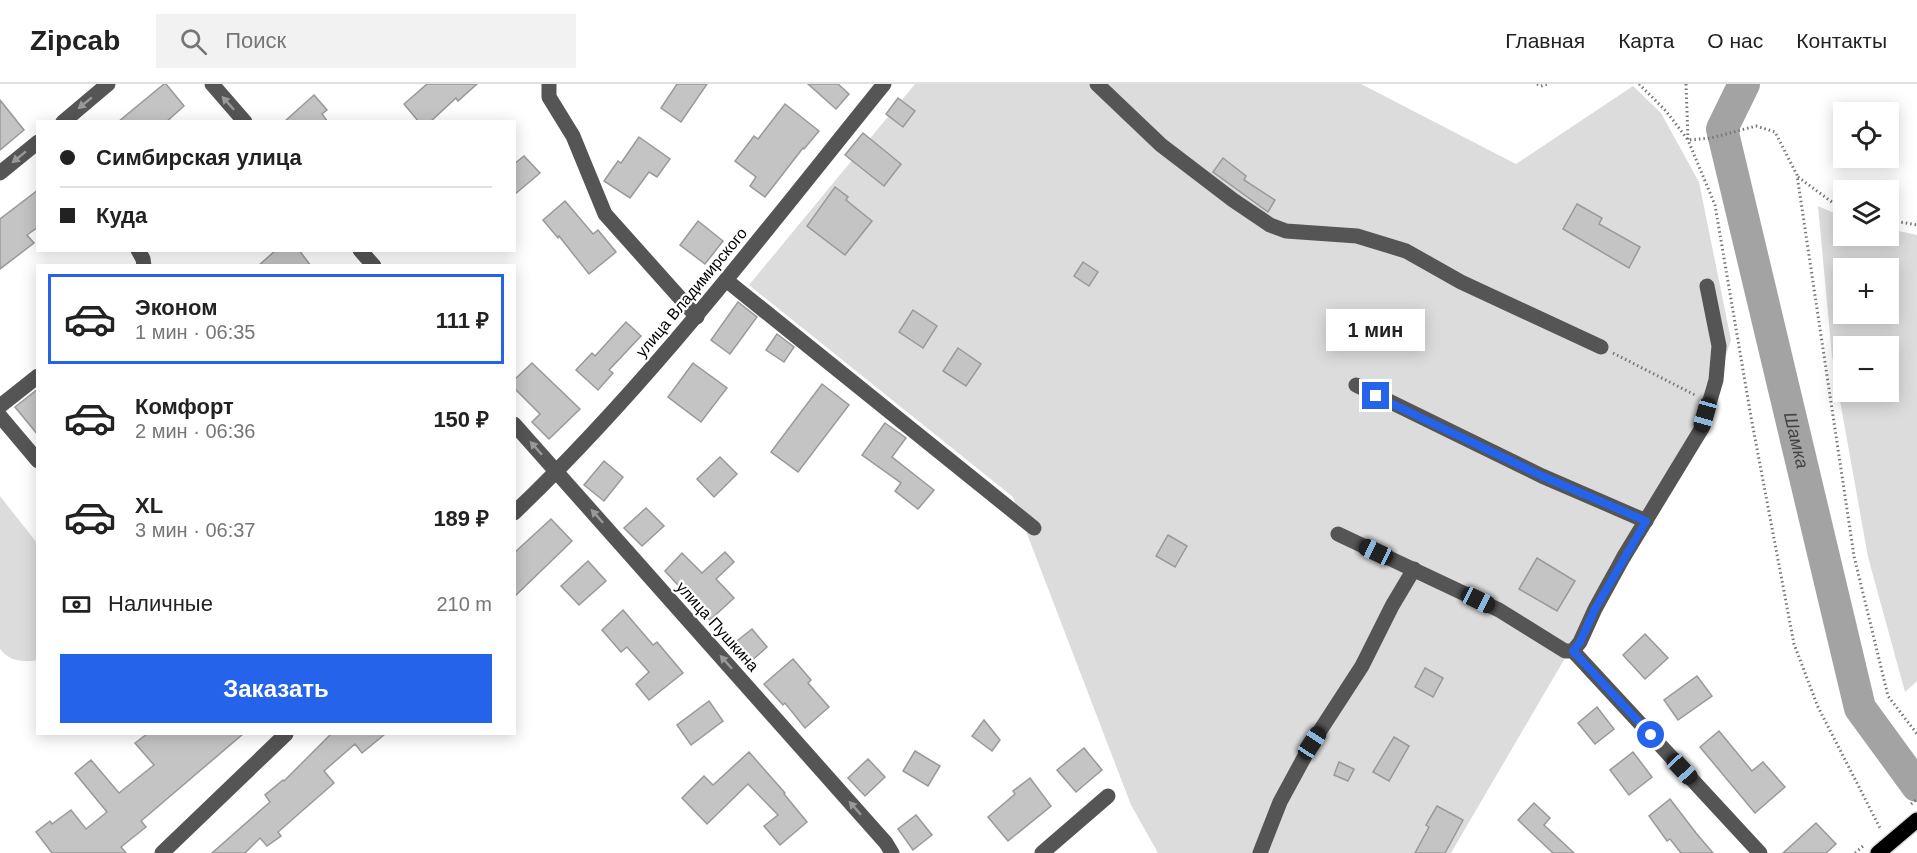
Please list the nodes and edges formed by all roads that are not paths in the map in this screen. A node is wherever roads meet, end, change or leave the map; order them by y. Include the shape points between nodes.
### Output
1 (108, 84) edge
2 (212, 84) edge
3 (549, 84) edge
4 (884, 84) edge
5 (1097, 84) edge
6 (65, 120) edge
7 (243, 120) edge
8 (36, 144) edge
9 (0, 173) edge
10 (362, 252) edge
11 (372, 264) edge
12 (726, 280) junction
13 (1707, 286) dead end
14 (697, 317) junction
15 (1600, 347) road end
16 (36, 378) edge
17 (1356, 386) dead end
18 (0, 406) edge
19 (0, 416) edge
20 (516, 426) edge
21 (36, 459) edge
22 (557, 472) junction
23 (516, 511) edge
24 (1646, 521) junction
25 (1034, 528) dead end
26 (1338, 534) dead end
27 (1414, 569) junction
28 (1573, 651) junction
29 (277, 736) edge
30 (1108, 796) dead end
31 (1917, 820) edge
32 (162, 853) edge
33 (892, 853) edge
34 (1042, 853) edge
35 (1260, 853) edge
36 (1760, 853) edge
37 (1878, 853) edge

1 -> 6 street
7 -> 2 street
3 - 14 street via 549,97 573,136 605,214
4 - 12 street, улица Владимирского
5 - 15 street via 1161,145 1270,225 1286,231 1357,236 1406,251 1461,282
8 -> 9 street
10 - 11 street
12 - 14 street, улица Владимирского
12 - 25 street
13 - 24 street via 1719,346 1716,380 1702,428
14 - 22 street, улица Владимирского
16 - 18 street
17 - 24 street via 1542,476
19 - 21 street
22 -> 20 street, улица Пушкина
22 - 23 street, улица Владимирского
33 -> 22 street, улица Пушкина
24 - 28 street
26 - 27 street
27 - 28 street via 1499,610 1565,651
27 - 35 street via 1362,666 1312,743 1280,802
28 - 36 street
29 - 32 street
30 - 34 street
31 - 37 main road

